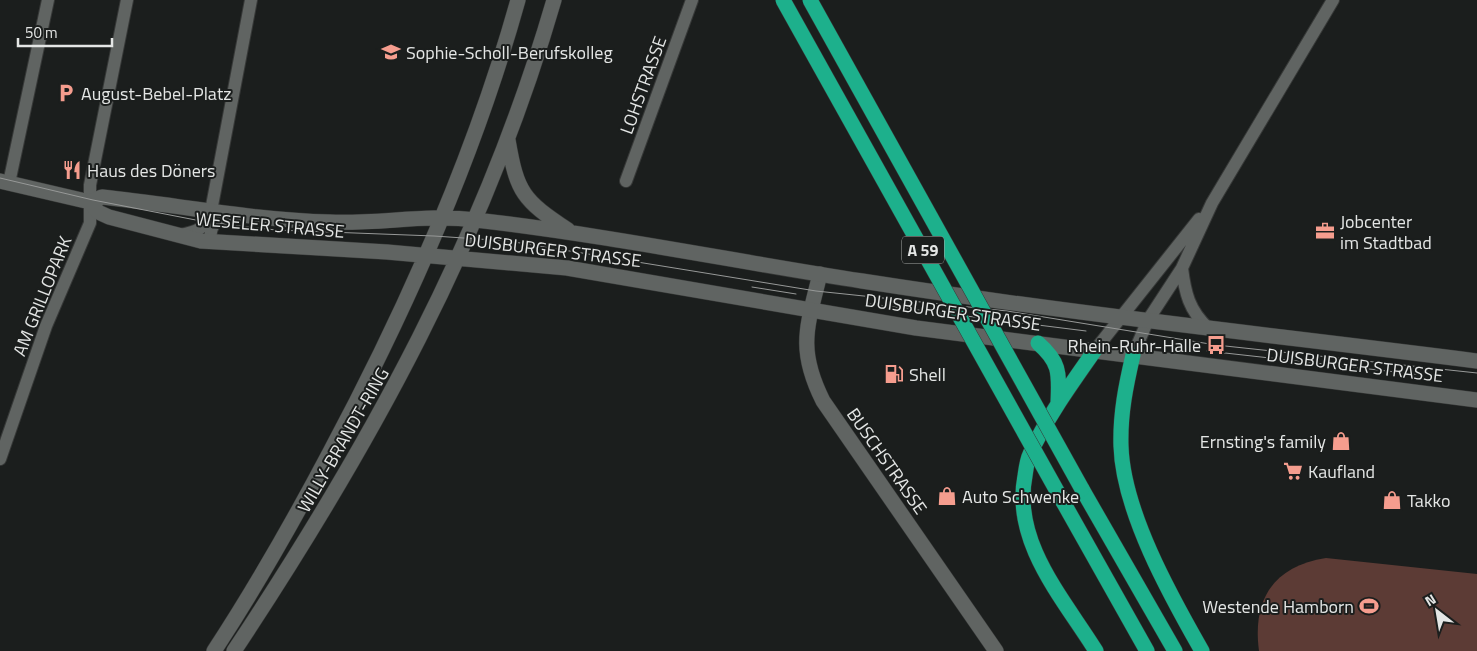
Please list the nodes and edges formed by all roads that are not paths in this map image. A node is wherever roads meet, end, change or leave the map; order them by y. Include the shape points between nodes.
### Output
1 (48, 0) edge
2 (127, 0) edge
3 (251, 0) edge
4 (518, 0) edge
5 (554, 0) edge
6 (692, 0) edge
7 (783, 0) edge
8 (810, 0) edge
9 (1333, 0) edge
10 (508, 140) junction
11 (626, 181) dead end
12 (5, 182) edge
13 (90, 202) junction
14 (1212, 203) junction
15 (211, 211) junction
16 (229, 214) junction
17 (442, 217) junction
18 (476, 220) junction
19 (571, 232) junction
20 (180, 235) junction
21 (212, 242) junction
22 (426, 255) junction
23 (458, 257) junction
24 (1182, 268) junction
25 (820, 274) junction
26 (811, 311) junction
27 (1121, 316) junction
28 (1148, 320) junction
29 (1208, 328) junction
30 (1038, 343) junction
31 (1095, 350) junction
32 (1133, 354) junction
33 (1477, 361) edge
34 (1477, 400) edge
35 (1058, 403) junction
36 (0, 459) edge
37 (214, 651) edge
38 (234, 651) edge
39 (996, 651) edge
40 (1096, 651) edge
41 (1147, 651) edge
42 (1174, 651) edge
43 (1202, 651) edge

1 - 12 street
2 - 13 street via 90,185
3 - 15 street
4 - 17 main road, WILLY-BRANDT-RING via 474,138
5 - 10 main road, WILLY-BRANDT-RING
6 - 11 street, LOHSTRASSE
7 - 41 highway, A 59, bridge
8 - 42 highway, A 59, bridge
9 - 14 street
10 - 18 main road, WILLY-BRANDT-RING
10 - 19 main road via 518,184 526,198 537,210
12 - 13 main road, WESELER STRASSE
13 - 15 main road, WESELER STRASSE via 102,197
13 - 20 main road, WESELER STRASSE via 109,218
13 - 36 street, AM GRILLOPARK via 90,223 84,241 46,326
14 - 24 street
14 - 27 street
15 - 16 main road, WESELER STRASSE
15 - 20 street via 204,226
16 - 17 main road, WESELER STRASSE via 335,223
16 - 21 street via 211,228
17 - 18 main road, DUISBURGER STRASSE
17 - 22 main road, WILLY-BRANDT-RING
18 - 19 main road, DUISBURGER STRASSE
18 - 23 main road, WILLY-BRANDT-RING
19 - 25 main road, DUISBURGER STRASSE
20 - 21 main road, WESELER STRASSE
21 - 22 main road, WESELER STRASSE
22 - 23 main road, DUISBURGER STRASSE
22 - 37 main road, WILLY-BRANDT-RING via 389,339 352,410 265,569
23 - 26 main road, DUISBURGER STRASSE via 586,271
23 - 38 main road, WILLY-BRANDT-RING via 414,351 338,489
24 - 28 street
24 - 29 street via 1189,305
25 - 26 main road, BUSCHSTRASSE
25 - 27 main road, DUISBURGER STRASSE
26 - 30 main road, DUISBURGER STRASSE
26 - 39 main road, BUSCHSTRASSE via 806,330 807,359 823,401
27 - 28 main road, DUISBURGER STRASSE
27 - 31 street
28 - 29 main road, DUISBURGER STRASSE
28 - 32 street
29 - 33 main road, DUISBURGER STRASSE
30 - 31 main road, DUISBURGER STRASSE
30 - 35 highway via 1051,354 1059,370
31 - 32 main road, DUISBURGER STRASSE
31 - 35 highway
32 - 34 main road, DUISBURGER STRASSE
32 - 43 highway via 1121,425 1125,476 1134,510 1163,578
35 - 40 highway via 1029,455 1022,488 1024,524 1040,561

